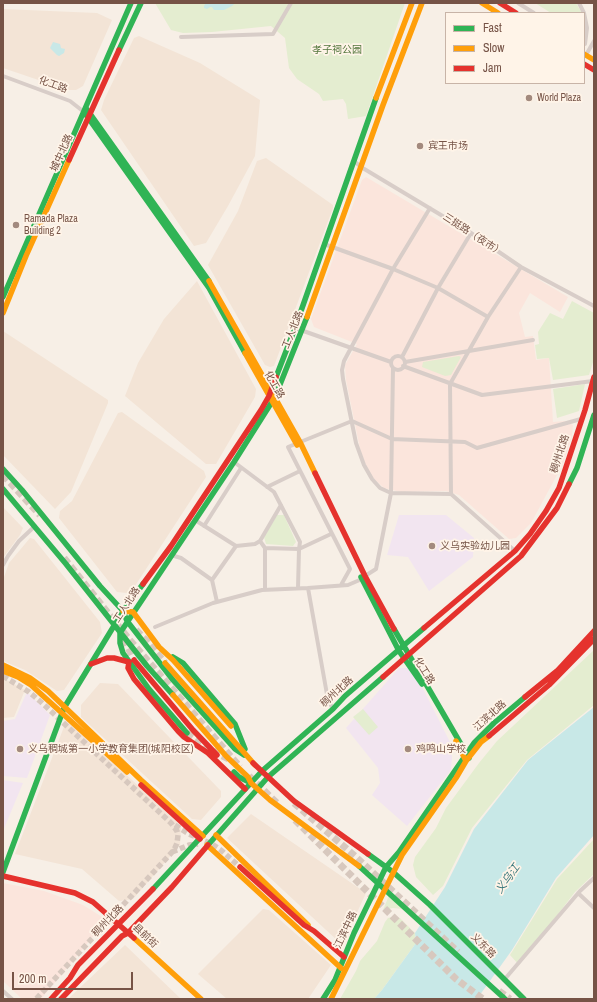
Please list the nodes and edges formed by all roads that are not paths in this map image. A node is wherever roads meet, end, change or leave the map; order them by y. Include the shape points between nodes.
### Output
1 (131, 3) edge
2 (141, 3) edge
3 (291, 3) edge
4 (412, 3) edge
5 (422, 3) edge
6 (482, 3) edge
7 (500, 3) edge
8 (579, 3) edge
9 (521, 4) edge
10 (496, 12) edge
11 (514, 12) edge
12 (533, 12) edge
13 (584, 12) edge
14 (585, 18) edge
15 (181, 37) dead end
16 (585, 39) edge
17 (594, 41) edge
18 (592, 49) edge
19 (585, 54) edge
20 (594, 60) edge
21 (585, 65) edge
22 (594, 70) edge
23 (3, 76) edge
24 (87, 112) junction
25 (354, 161) junction
26 (361, 167) junction
27 (430, 208) junction
28 (471, 233) junction
29 (324, 244) junction
30 (332, 247) junction
31 (520, 267) junction
32 (393, 269) junction
33 (438, 288) junction
34 (3, 297) edge
35 (594, 306) edge
36 (3, 313) edge
37 (488, 317) junction
38 (295, 328) junction
39 (303, 330) junction
40 (533, 340) dead end
41 (351, 348) junction
42 (469, 351) junction
43 (390, 362) junction
44 (402, 364) junction
45 (393, 368) junction
46 (593, 379) edge
47 (393, 383) junction
48 (450, 384) junction
49 (271, 390) junction
50 (272, 398) junction
51 (594, 415) edge
52 (581, 419) junction
53 (352, 421) junction
54 (392, 439) junction
55 (450, 441) junction
56 (298, 443) junction
57 (234, 462) junction
58 (241, 468) junction
59 (3, 469) edge
60 (300, 471) junction
61 (267, 487) junction
62 (3, 489) edge
63 (214, 492) junction
64 (391, 493) junction
65 (451, 494) junction
66 (223, 497) junction
67 (281, 505) junction
68 (195, 520) junction
69 (35, 526) junction
70 (204, 526) junction
71 (331, 534) junction
72 (260, 541) junction
73 (236, 546) junction
74 (265, 548) junction
75 (299, 549) junction
76 (515, 551) junction
77 (171, 555) junction
78 (3, 565) edge
79 (363, 578) junction
80 (212, 580) junction
81 (341, 585) junction
82 (298, 588) junction
83 (308, 588) junction
84 (265, 589) junction
85 (217, 602) junction
86 (124, 611) junction
87 (133, 612) junction
88 (127, 621) junction
89 (114, 626) junction
90 (156, 627) dead end
91 (594, 631) edge
92 (120, 633) junction
93 (594, 639) edge
94 (401, 649) junction
95 (168, 655) junction
96 (407, 656) junction
97 (132, 661) junction
98 (165, 663) tunnel mouth
99 (91, 664) junction
100 (3, 665) edge
101 (3, 671) edge
102 (333, 709) junction
103 (63, 710) junction
104 (231, 726) dead end
105 (187, 733) tunnel mouth
106 (249, 757) junction
107 (466, 757) junction
108 (255, 765) junction
109 (262, 771) junction
110 (268, 777) junction
111 (251, 783) junction
112 (258, 788) junction
113 (245, 789) junction
114 (216, 834) junction
115 (202, 837) junction
116 (207, 845) junction
117 (386, 867) junction
118 (3, 872) edge
119 (393, 872) junction
120 (3, 876) edge
121 (594, 878) edge
122 (378, 884) junction
123 (384, 890) junction
124 (578, 893) junction
125 (594, 908) edge
126 (119, 923) junction
127 (314, 931) junction
128 (128, 933) junction
129 (308, 938) junction
130 (322, 938) junction
131 (316, 945) junction
132 (344, 957) junction
133 (341, 968) junction
134 (504, 980) junction
135 (3, 990) edge
136 (504, 998) edge
137 (12, 999) edge
138 (51, 999) edge
139 (61, 999) edge
140 (201, 999) edge
141 (323, 999) edge
142 (331, 999) edge
143 (524, 999) edge

1 - 24 main road, 城中北路
2 - 24 main road, 城中北路
3 - 15 street via 273,34
4 - 25 main road, 工人北路
5 - 26 main road, 工人北路
6 - 10 main road
7 - 11 main road
8 - 13 street
9 - 12 street
14 - 16 street
17 - 18 street
18 - 19 street
19 - 20 main road
21 - 22 main road
23 - 24 street, 化工路 via 70,101
24 - 34 main road, 城中北路
24 - 36 main road, 城中北路
24 - 49 main road, 化工路 via 212,286
24 - 50 main road, 化工路 via 209,288
25 - 26 street, 三挺路（夜市）
25 - 29 main road, 工人北路
26 - 27 street, 三挺路（夜市）
26 - 30 main road, 工人北路
27 - 28 street, 三挺路（夜市）
27 - 32 street
28 - 31 street, 三挺路（夜市）
28 - 33 street
29 - 30 street
29 - 38 main road, 工人北路
30 - 32 street
30 - 39 main road, 工人北路
31 - 35 street, 三挺路（夜市）
31 - 37 street
32 - 33 street
32 - 41 street
33 - 37 street
33 - 44 street
37 - 42 street
38 - 39 street
38 - 49 main road, 工人北路
39 - 41 street
39 - 50 main road, 工人北路
40 - 42 street
41 - 43 street
41 - 53 street via 342,370
42 - 44 street
42 - 48 street
43 - 44 street via 396,356
43 - 45 street
44 - 45 street
44 - 47 street
44 - 48 street
45 - 47 street
46 - 48 street via 482,396
46 - 52 main road, 稠州北路
47 - 54 street
48 - 55 street
49 - 50 main road, 工人北路
50 - 56 main road, 化工路
50 - 57 main road, 工人北路
50 - 86 main road, 工人北路 via 261,410 171,546
51 - 96 main road, 稠州北路 via 577,468 557,508 538,535 521,556
52 - 55 street via 477,448 465,442
52 - 76 main road, 稠州北路 via 559,488 542,517
53 - 54 street
53 - 56 street
53 - 64 street via 364,465 380,488
54 - 55 street
54 - 64 street
55 - 65 street
56 - 60 street via 288,447
56 - 79 main road, 化工路
57 - 58 street
57 - 63 main road, 工人北路
58 - 61 street
58 - 66 street
59 - 86 main road via 100,586
60 - 61 street
60 - 71 street
61 - 67 street via 274,492
62 - 69 main road
63 - 66 street
63 - 68 main road, 工人北路
64 - 65 street
64 - 79 street via 376,569
65 - 76 street
66 - 70 street
67 - 72 street
67 - 75 street via 300,542
68 - 70 street
68 - 77 main road, 工人北路
69 - 78 street via 19,542
69 - 89 main road
70 - 73 street
71 - 75 street
71 - 81 street via 350,569
72 - 73 street
72 - 74 street
73 - 80 street
74 - 75 street
74 - 84 street
75 - 82 street
76 - 94 main road, 稠州北路
77 - 80 street via 181,558
77 - 87 main road, 工人北路
79 - 81 street via 348,585
79 - 94 main road, 化工路
80 - 85 street
81 - 83 street
82 - 83 street
82 - 84 street
83 - 102 street via 328,700
84 - 85 street
85 - 90 street
86 - 87 main road
86 - 88 main road
86 - 89 main road, 工人北路
87 - 88 main road, 工人北路
87 - 95 main road
88 - 92 main road, 工人北路
88 - 108 main road via 189,697 236,749
89 - 92 main road
89 - 99 main road, 工人北路
91 - 107 main road, 江滨北路 via 557,671 494,723 474,743
92 - 97 main road via 123,653
92 - 111 main road
93 - 107 main road, 江滨北路 via 549,685 480,742
94 - 96 main road, 化工路
94 - 102 main road, 稠州北路
95 - 104 main road
95 - 106 main road via 183,663 235,724
96 - 107 main road, 化工路
96 - 110 main road, 稠州北路
97 - 99 main road via 107,658
97 - 105 main road via 149,689
97 - 111 main road via 193,730 239,777
97 - 113 main road via 128,668 134,679 178,731 208,753
98 - 106 main road
99 - 103 main road, 工人北路
100 - 103 main road via 30,678 48,691
101 - 103 main road via 31,685
102 - 109 main road, 稠州北路
103 - 115 main road
103 - 118 main road, 工人北路
106 - 108 main road
107 - 117 main road, 江滨北路
107 - 119 main road, 江滨北路 via 456,778
108 - 109 main road, 义东路
109 - 110 main road, 义东路
109 - 111 main road, 稠州北路
110 - 112 main road, 稠州北路
110 - 117 main road, 义东路 via 294,800
111 - 112 main road
111 - 113 main road, 稠州北路
112 - 114 main road, 稠州北路
112 - 122 main road via 270,800 359,866
113 - 115 main road, 稠州北路
114 - 116 main road, 稠州北路
114 - 127 main road
115 - 126 main road, 稠州北路
116 - 128 main road, 稠州北路 via 172,887
116 - 129 main road
117 - 119 main road, 义东路
117 - 122 main road, 江滨中路
119 - 123 main road, 江滨中路
119 - 134 main road, 义东路 via 430,905
120 - 126 main road, 县前街 via 75,893 93,902
121 - 124 street
122 - 123 main road
122 - 132 main road, 江滨中路
123 - 136 main road
123 - 142 main road, 江滨中路
124 - 125 street
124 - 134 street
126 - 128 main road, 县前街
126 - 138 main road, 稠州北路 via 78,965
127 - 129 main road via 238,868 302,929
127 - 130 main road
128 - 139 main road, 稠州北路 via 122,936
128 - 140 main road, 县前街
129 - 131 main road
130 - 131 main road via 322,945
130 - 132 main road
131 - 133 main road
132 - 133 main road, 江滨中路
133 - 141 main road, 江滨中路
134 - 143 main road, 义东路
135 - 137 street

